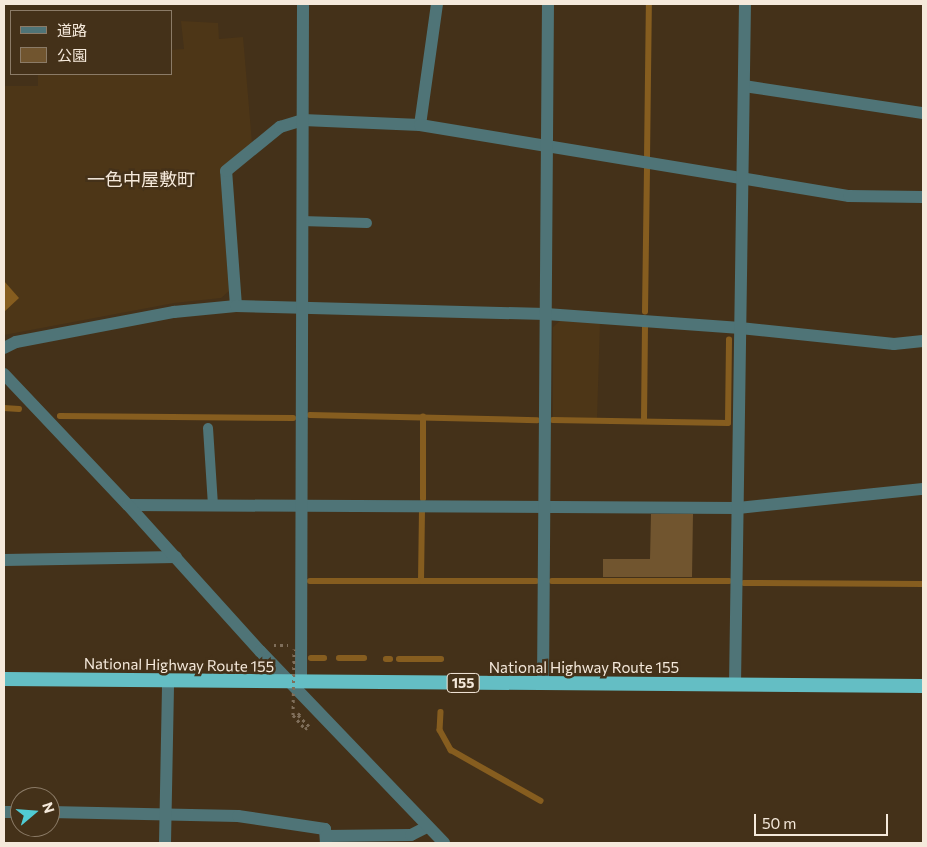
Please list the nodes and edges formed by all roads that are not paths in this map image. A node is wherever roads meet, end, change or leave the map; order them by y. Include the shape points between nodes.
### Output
1 (303, 4) edge
2 (437, 4) edge
3 (548, 4) edge
4 (745, 4) edge
5 (744, 86) junction
6 (923, 113) edge
7 (303, 120) junction
8 (420, 125) junction
9 (547, 146) junction
10 (743, 179) junction
11 (923, 197) edge
12 (302, 221) junction
13 (367, 223) dead end
14 (236, 306) junction
15 (302, 306) junction
16 (546, 314) junction
17 (740, 328) junction
18 (923, 341) edge
19 (4, 348) edge
20 (4, 374) edge
21 (208, 428) dead end
22 (923, 489) edge
23 (128, 505) junction
24 (213, 505) junction
25 (302, 505) junction
26 (545, 506) junction
27 (738, 508) junction
28 (176, 557) junction
29 (4, 560) edge
30 (4, 679) edge
31 (168, 680) junction
32 (295, 682) junction
33 (543, 684) junction
34 (735, 685) junction
35 (923, 686) edge
36 (60, 812) edge
37 (166, 814) junction
38 (428, 826) junction
39 (326, 840) edge
40 (165, 843) edge
41 (444, 843) edge

1 - 7 street
2 - 8 street
3 - 9 street
4 - 5 street
5 - 6 street
5 - 10 street
7 - 8 street
7 - 12 street
7 - 14 street via 280,127 226,171
8 - 9 street
9 - 10 street
9 - 16 street
10 - 11 street via 850,196
10 - 17 street
12 - 13 lane
12 - 15 street
14 - 15 street
14 - 19 street via 155,316 16,342
15 - 16 street
15 - 25 street
16 - 17 street
16 - 26 street
17 - 18 street via 894,344
17 - 27 street
20 - 23 street
21 - 24 lane
22 - 27 street
23 - 24 street
23 - 28 street
24 - 25 street
25 - 26 street
25 - 32 street
26 - 27 street
26 - 33 street
27 - 34 street
28 - 29 street
28 - 32 street
30 - 31 highway, National Highway Route 155 / 155
31 - 32 highway, National Highway Route 155 / 155
31 - 37 street
32 - 33 highway, National Highway Route 155 / 155
32 - 38 street
33 - 34 highway, National Highway Route 155 / 155
34 - 35 highway, National Highway Route 155 / 155
36 - 37 street
37 - 39 street via 238,816 325,829
37 - 40 street
38 - 39 street via 411,835
38 - 41 street

